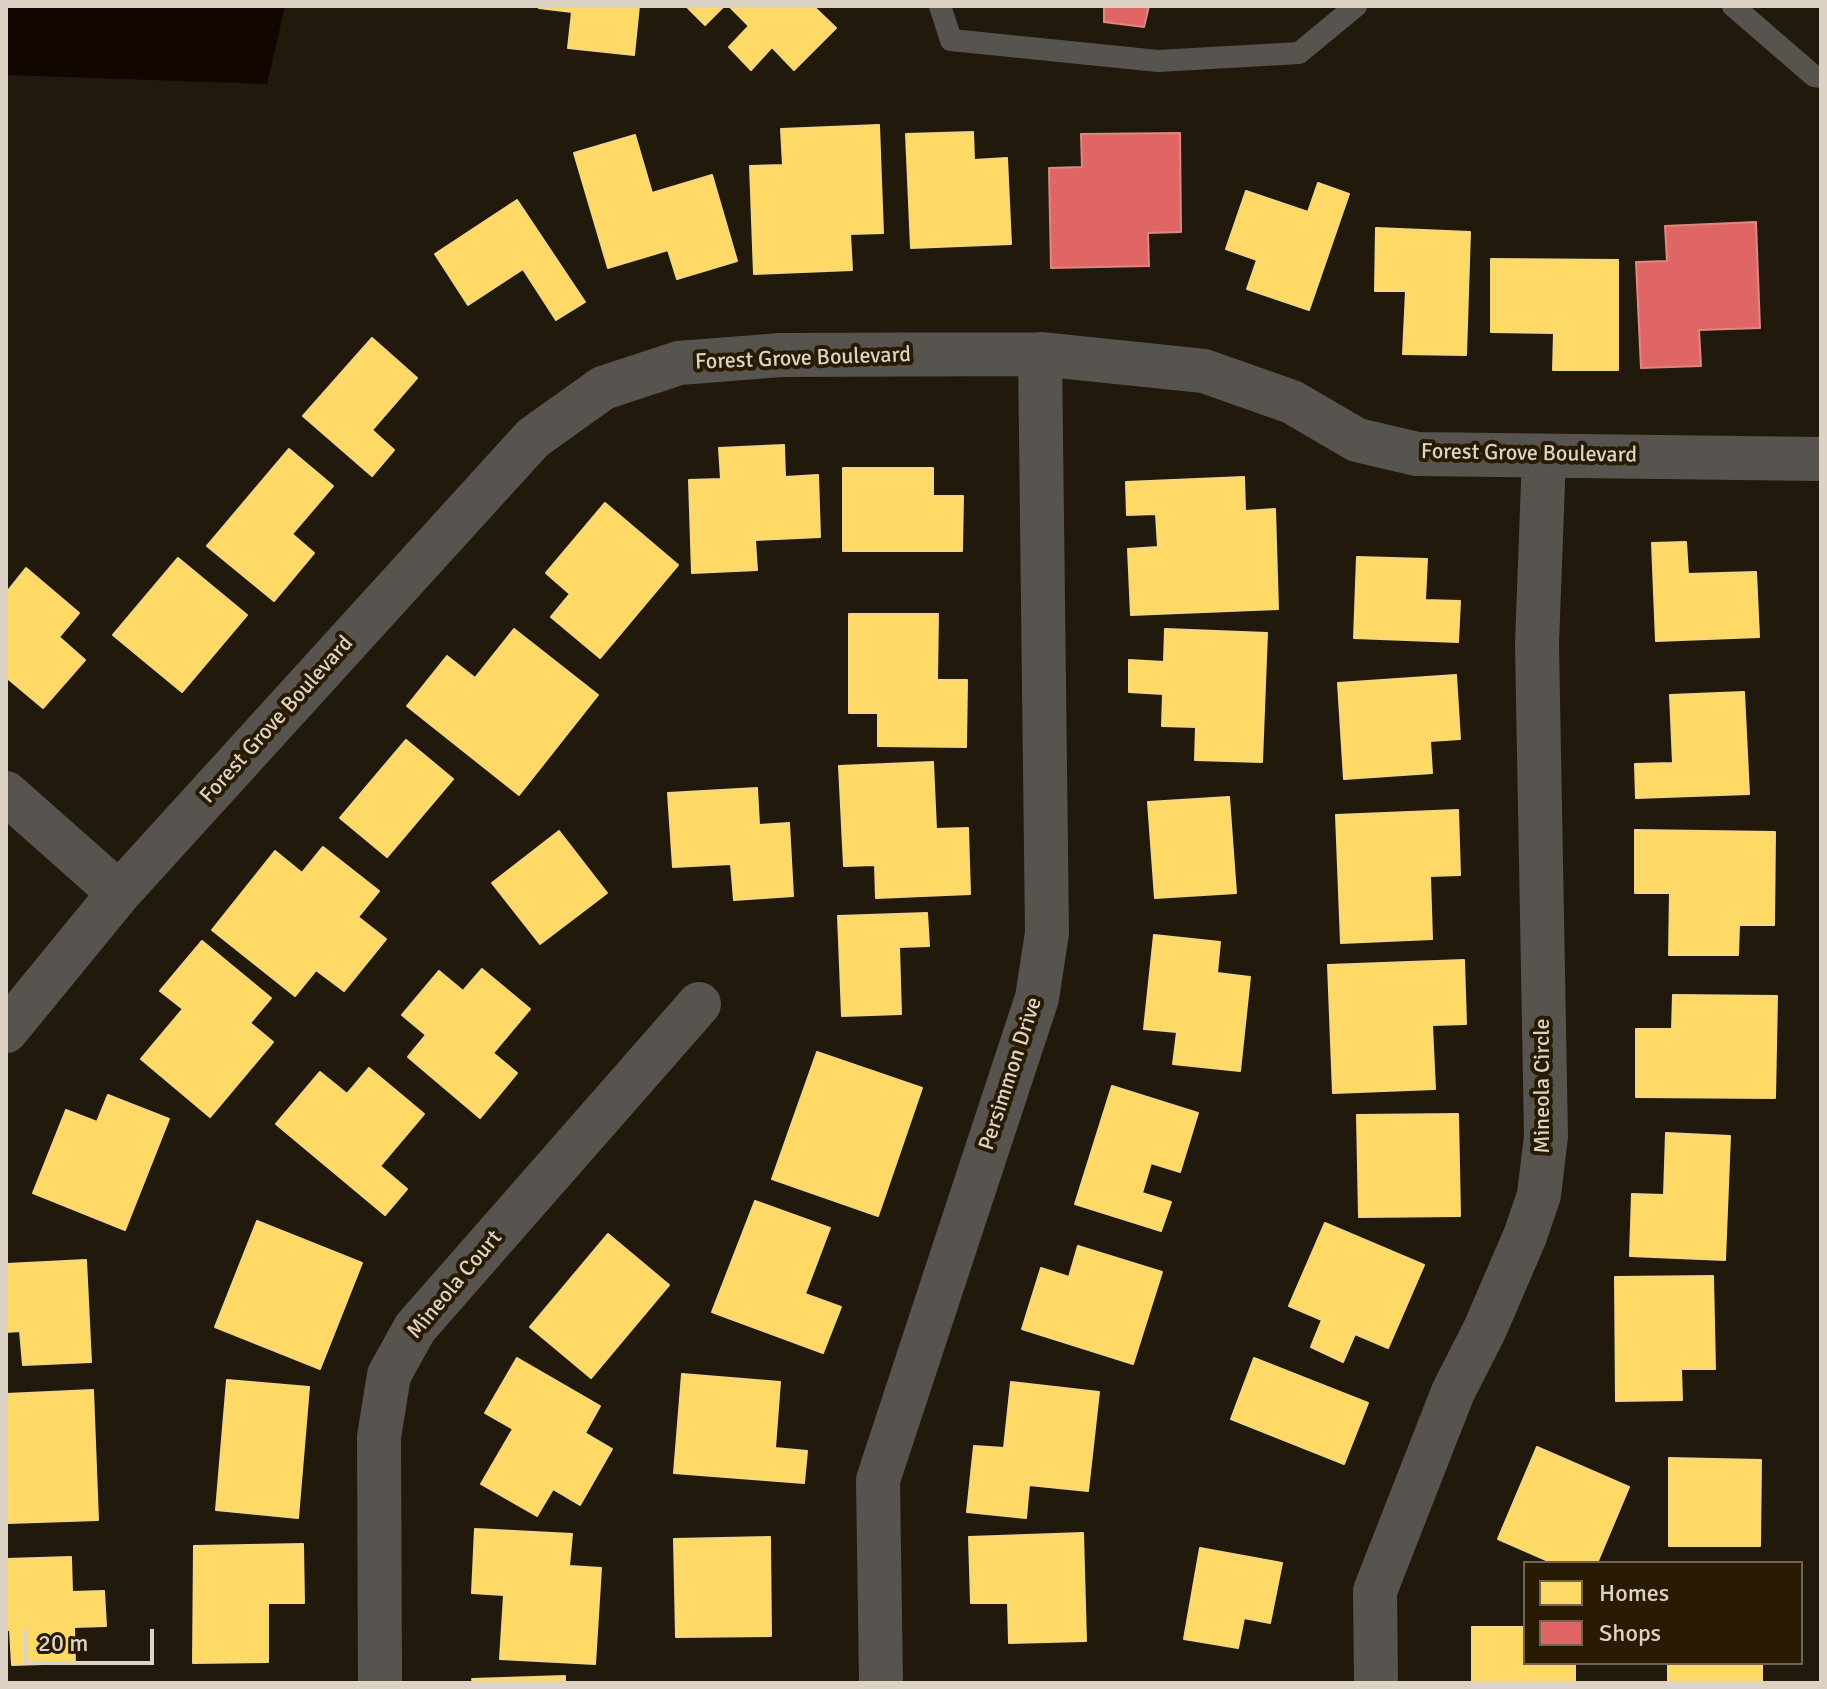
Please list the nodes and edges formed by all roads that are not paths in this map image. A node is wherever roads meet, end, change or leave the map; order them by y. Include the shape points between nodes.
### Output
1 (940, 6) edge
2 (1356, 6) edge
3 (1733, 6) edge
4 (1821, 77) edge
5 (1040, 354) junction
6 (1544, 456) junction
7 (1821, 459) edge
8 (6, 793) edge
9 (119, 893) junction
10 (699, 1004) dead end
11 (6, 1031) edge
12 (380, 1683) edge
13 (881, 1683) edge
14 (1376, 1683) edge

1 - 2 lane via 951,40 1158,61 1299,53
3 - 4 lane
5 - 6 street, Forest Grove Boulevard via 1204,371 1292,402 1357,440 1417,454
5 - 9 street, Forest Grove Boulevard via 781,355 679,363 603,388 533,438
5 - 13 street, Persimmon Drive via 1047,933 1037,998 878,1480
6 - 7 street, Forest Grove Boulevard
6 - 14 street, Mineola Circle via 1537,644 1546,1136 1539,1195 1485,1329 1453,1392 1375,1591
8 - 9 street
9 - 11 street, Forest Grove Boulevard
10 - 12 street, Mineola Court via 415,1328 389,1375 379,1437

